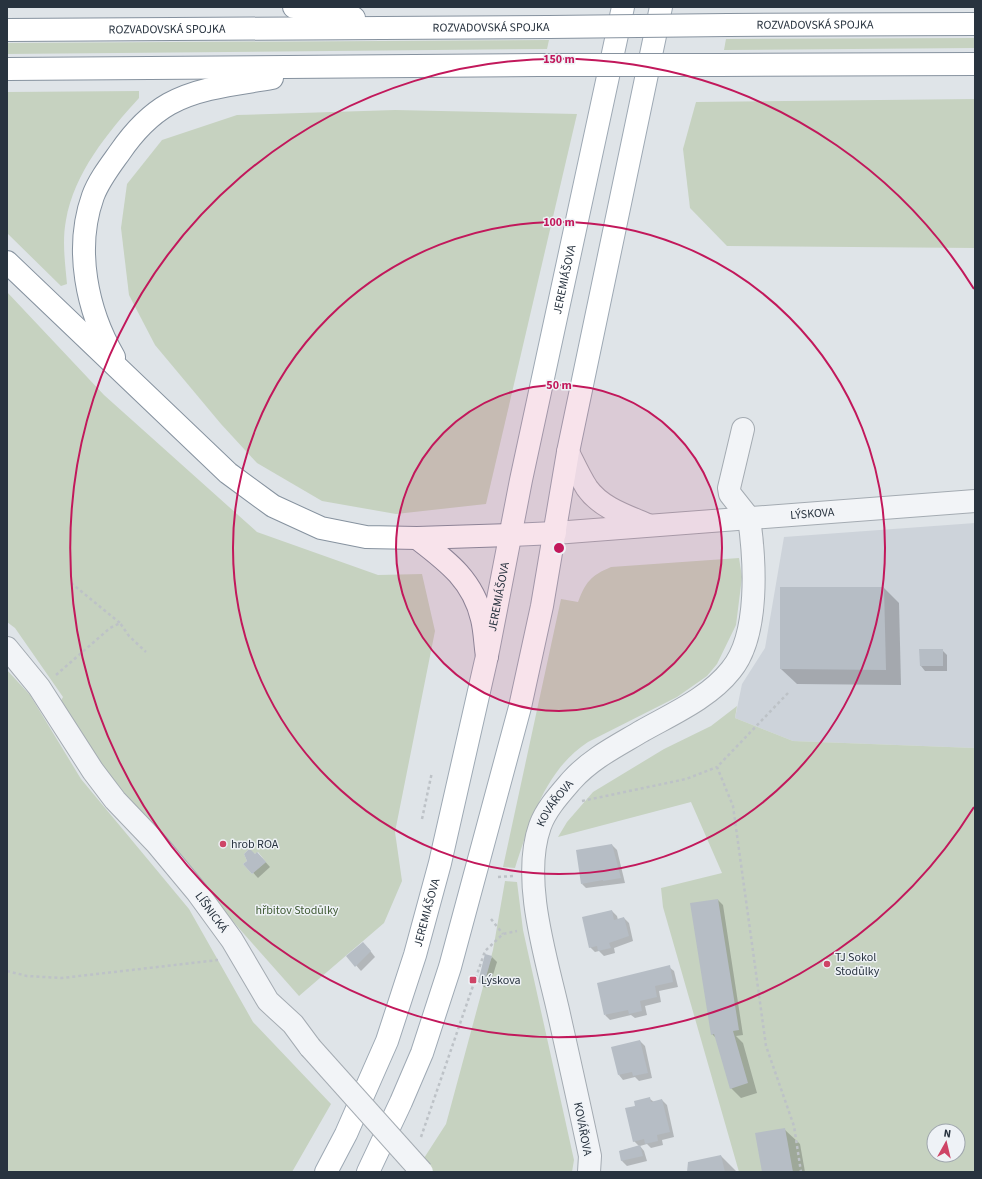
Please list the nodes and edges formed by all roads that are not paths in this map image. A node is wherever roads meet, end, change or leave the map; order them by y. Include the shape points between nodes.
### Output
1 (294, 7) edge
2 (623, 7) edge
3 (661, 7) edge
4 (975, 24) edge
5 (416, 28) junction
6 (7, 30) edge
7 (975, 64) edge
8 (329, 67) junction
9 (7, 69) edge
10 (7, 262) edge
11 (131, 381) junction
12 (743, 429) dead end
13 (568, 452) junction
14 (975, 501) edge
15 (750, 518) junction
16 (649, 526) junction
17 (555, 533) junction
18 (511, 535) junction
19 (417, 538) junction
20 (7, 648) edge
21 (487, 656) junction
22 (326, 1172) edge
23 (368, 1172) edge
24 (422, 1172) edge
25 (589, 1172) edge

1 - 5 main road
2 - 18 main road, JEREMIÁŠOVA
3 - 13 main road
4 - 5 main road, ROZVADOVSKÁ SPOJKA, bridge
5 - 6 main road, ROZVADOVSKÁ SPOJKA
7 - 8 main road, bridge
8 - 9 main road
8 - 11 main road via 183,97 151,116 135,130 104,174 93,196 88,218 85,240 87,284 96,319 107,345
10 - 11 main road
11 - 19 main road via 228,473 273,506 321,528 366,537
12 - 15 street via 729,488 730,494
13 - 16 street via 588,489 598,499
13 - 17 main road
14 - 15 street, LÝSKOVA
15 - 16 street, LÝSKOVA
15 - 25 street, KOVÁŘOVA via 754,551 752,607 741,653 732,670 715,687 695,701 595,758 577,774 555,801 540,826 536,841 533,876 540,930 590,1156
16 - 17 street, LÝSKOVA
17 - 18 main road
17 - 23 main road via 520,707 450,967 416,1067
18 - 19 main road
18 - 21 main road, JEREMIÁŠOVA
19 - 21 main road via 450,563 468,585 482,618
20 - 24 street, LÍŠNICKÁ, bridge via 39,687 115,800 157,844 197,892 232,940 268,1001 293,1024 310,1047
21 - 22 main road, JEREMIÁŠOVA via 449,824 415,955 387,1041 346,1134

